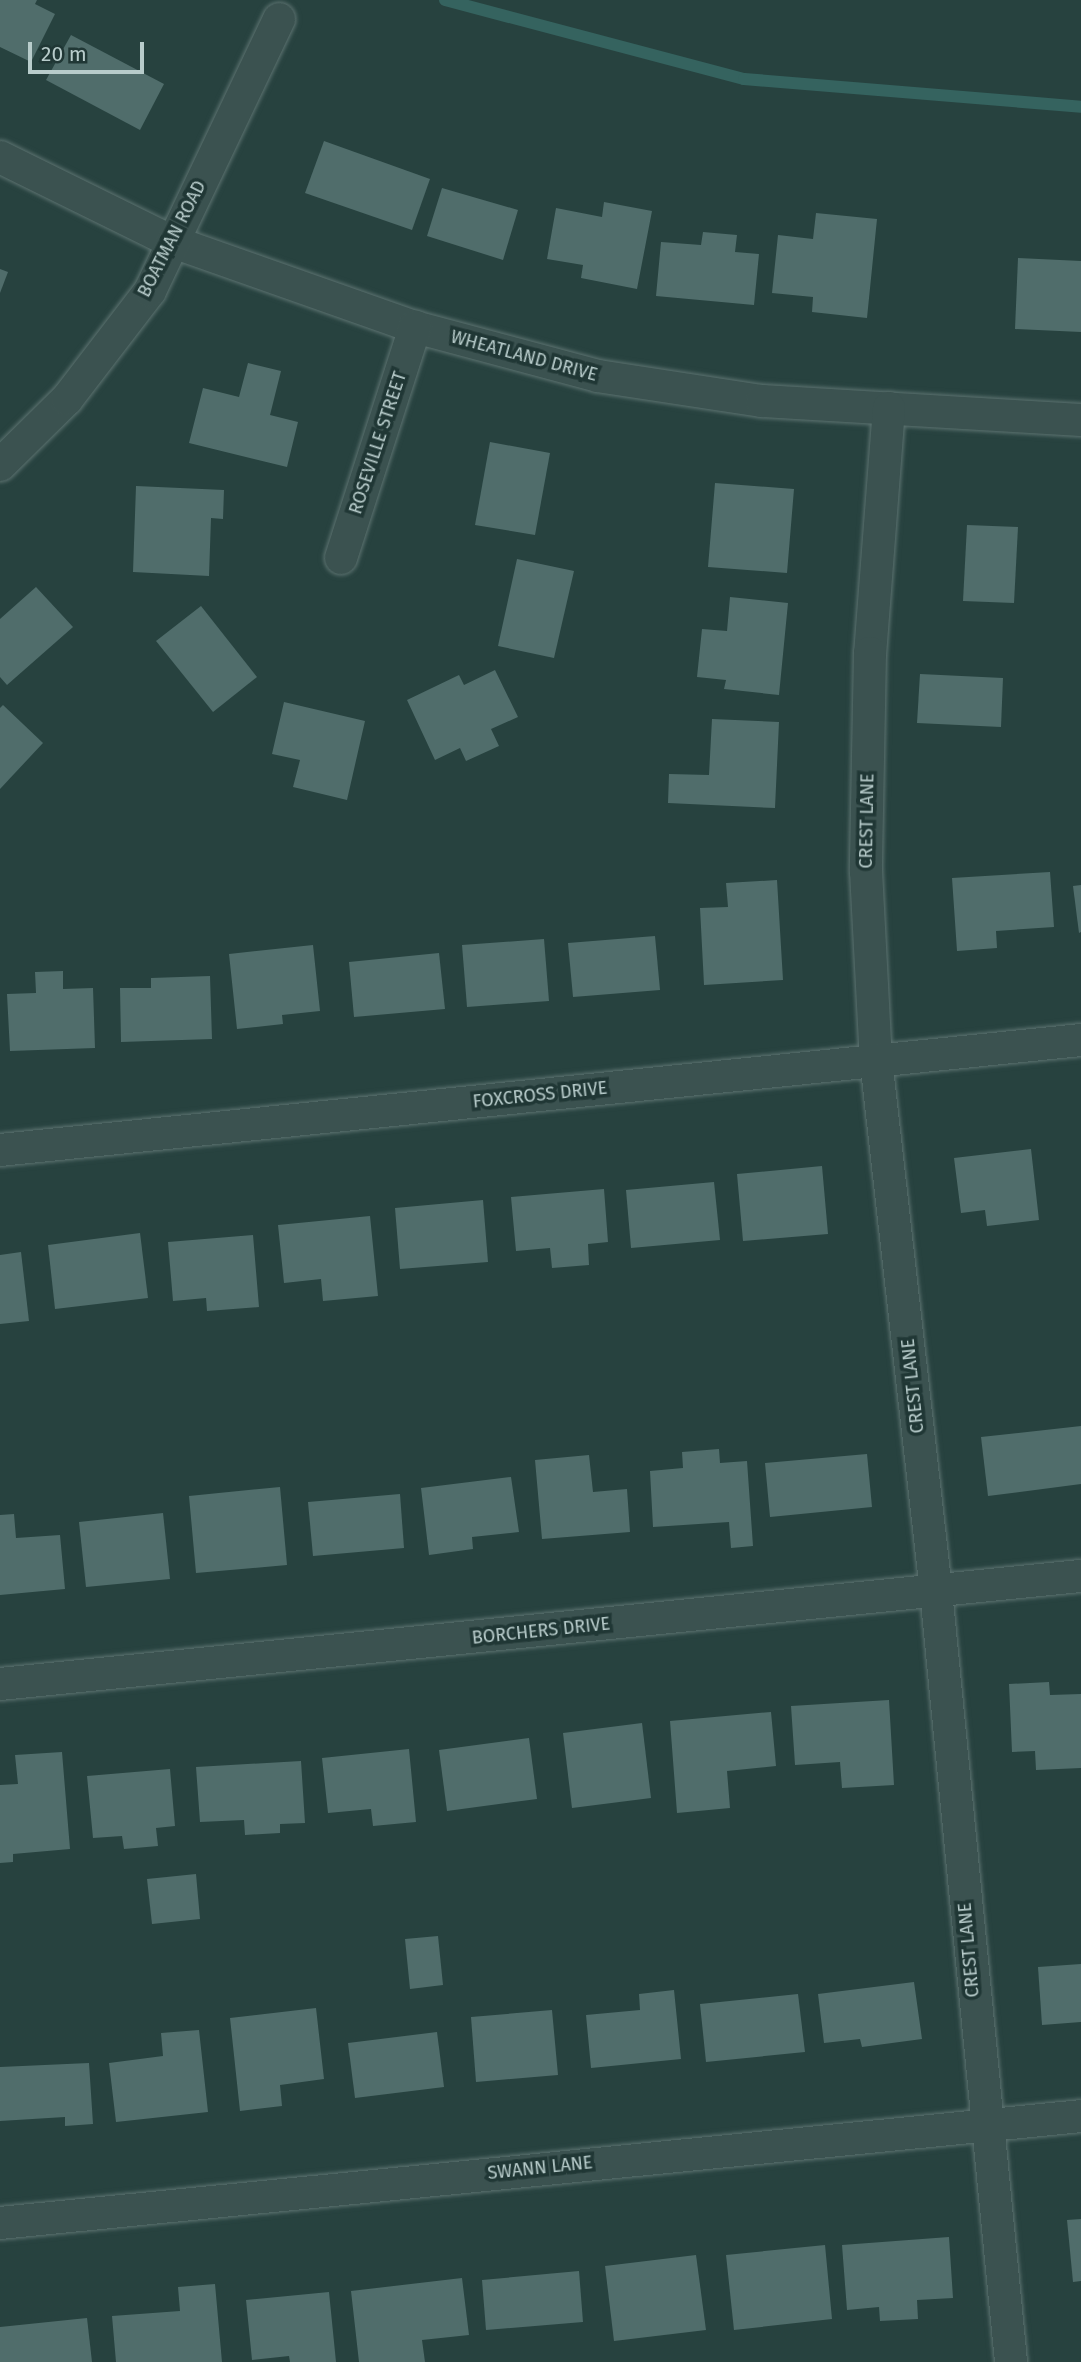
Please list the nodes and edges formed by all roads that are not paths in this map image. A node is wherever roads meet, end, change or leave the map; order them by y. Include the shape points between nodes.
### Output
1 (279, 19) dead end
2 (0, 157) edge
3 (173, 242) junction
4 (415, 327) junction
5 (889, 408) junction
6 (1081, 420) edge
7 (0, 465) edge
8 (341, 558) dead end
9 (1081, 1040) edge
10 (876, 1060) junction
11 (0, 1150) edge
12 (1081, 1576) edge
13 (936, 1591) junction
14 (0, 1684) edge
15 (1081, 2116) edge
16 (986, 2125) junction
17 (0, 2223) edge
18 (1011, 2362) edge

1 - 3 street, BOATMAN ROAD
2 - 3 street, WHEATLAND DRIVE
3 - 4 street, WHEATLAND DRIVE
3 - 7 street, BOATMAN ROAD via 150,291 66,399
4 - 5 street, WHEATLAND DRIVE via 598,376 762,401
4 - 8 street, ROSEVILLE STREET
5 - 6 street, WHEATLAND DRIVE
5 - 10 street, CREST LANE via 869,680 866,871
9 - 10 street, FOXCROSS DRIVE
10 - 11 street, FOXCROSS DRIVE
10 - 13 street, CREST LANE
12 - 13 street, BORCHERS DRIVE
13 - 14 street, BORCHERS DRIVE
13 - 16 street, CREST LANE
15 - 16 street, SWANN LANE
16 - 17 street, SWANN LANE
16 - 18 street, CREST LANE

